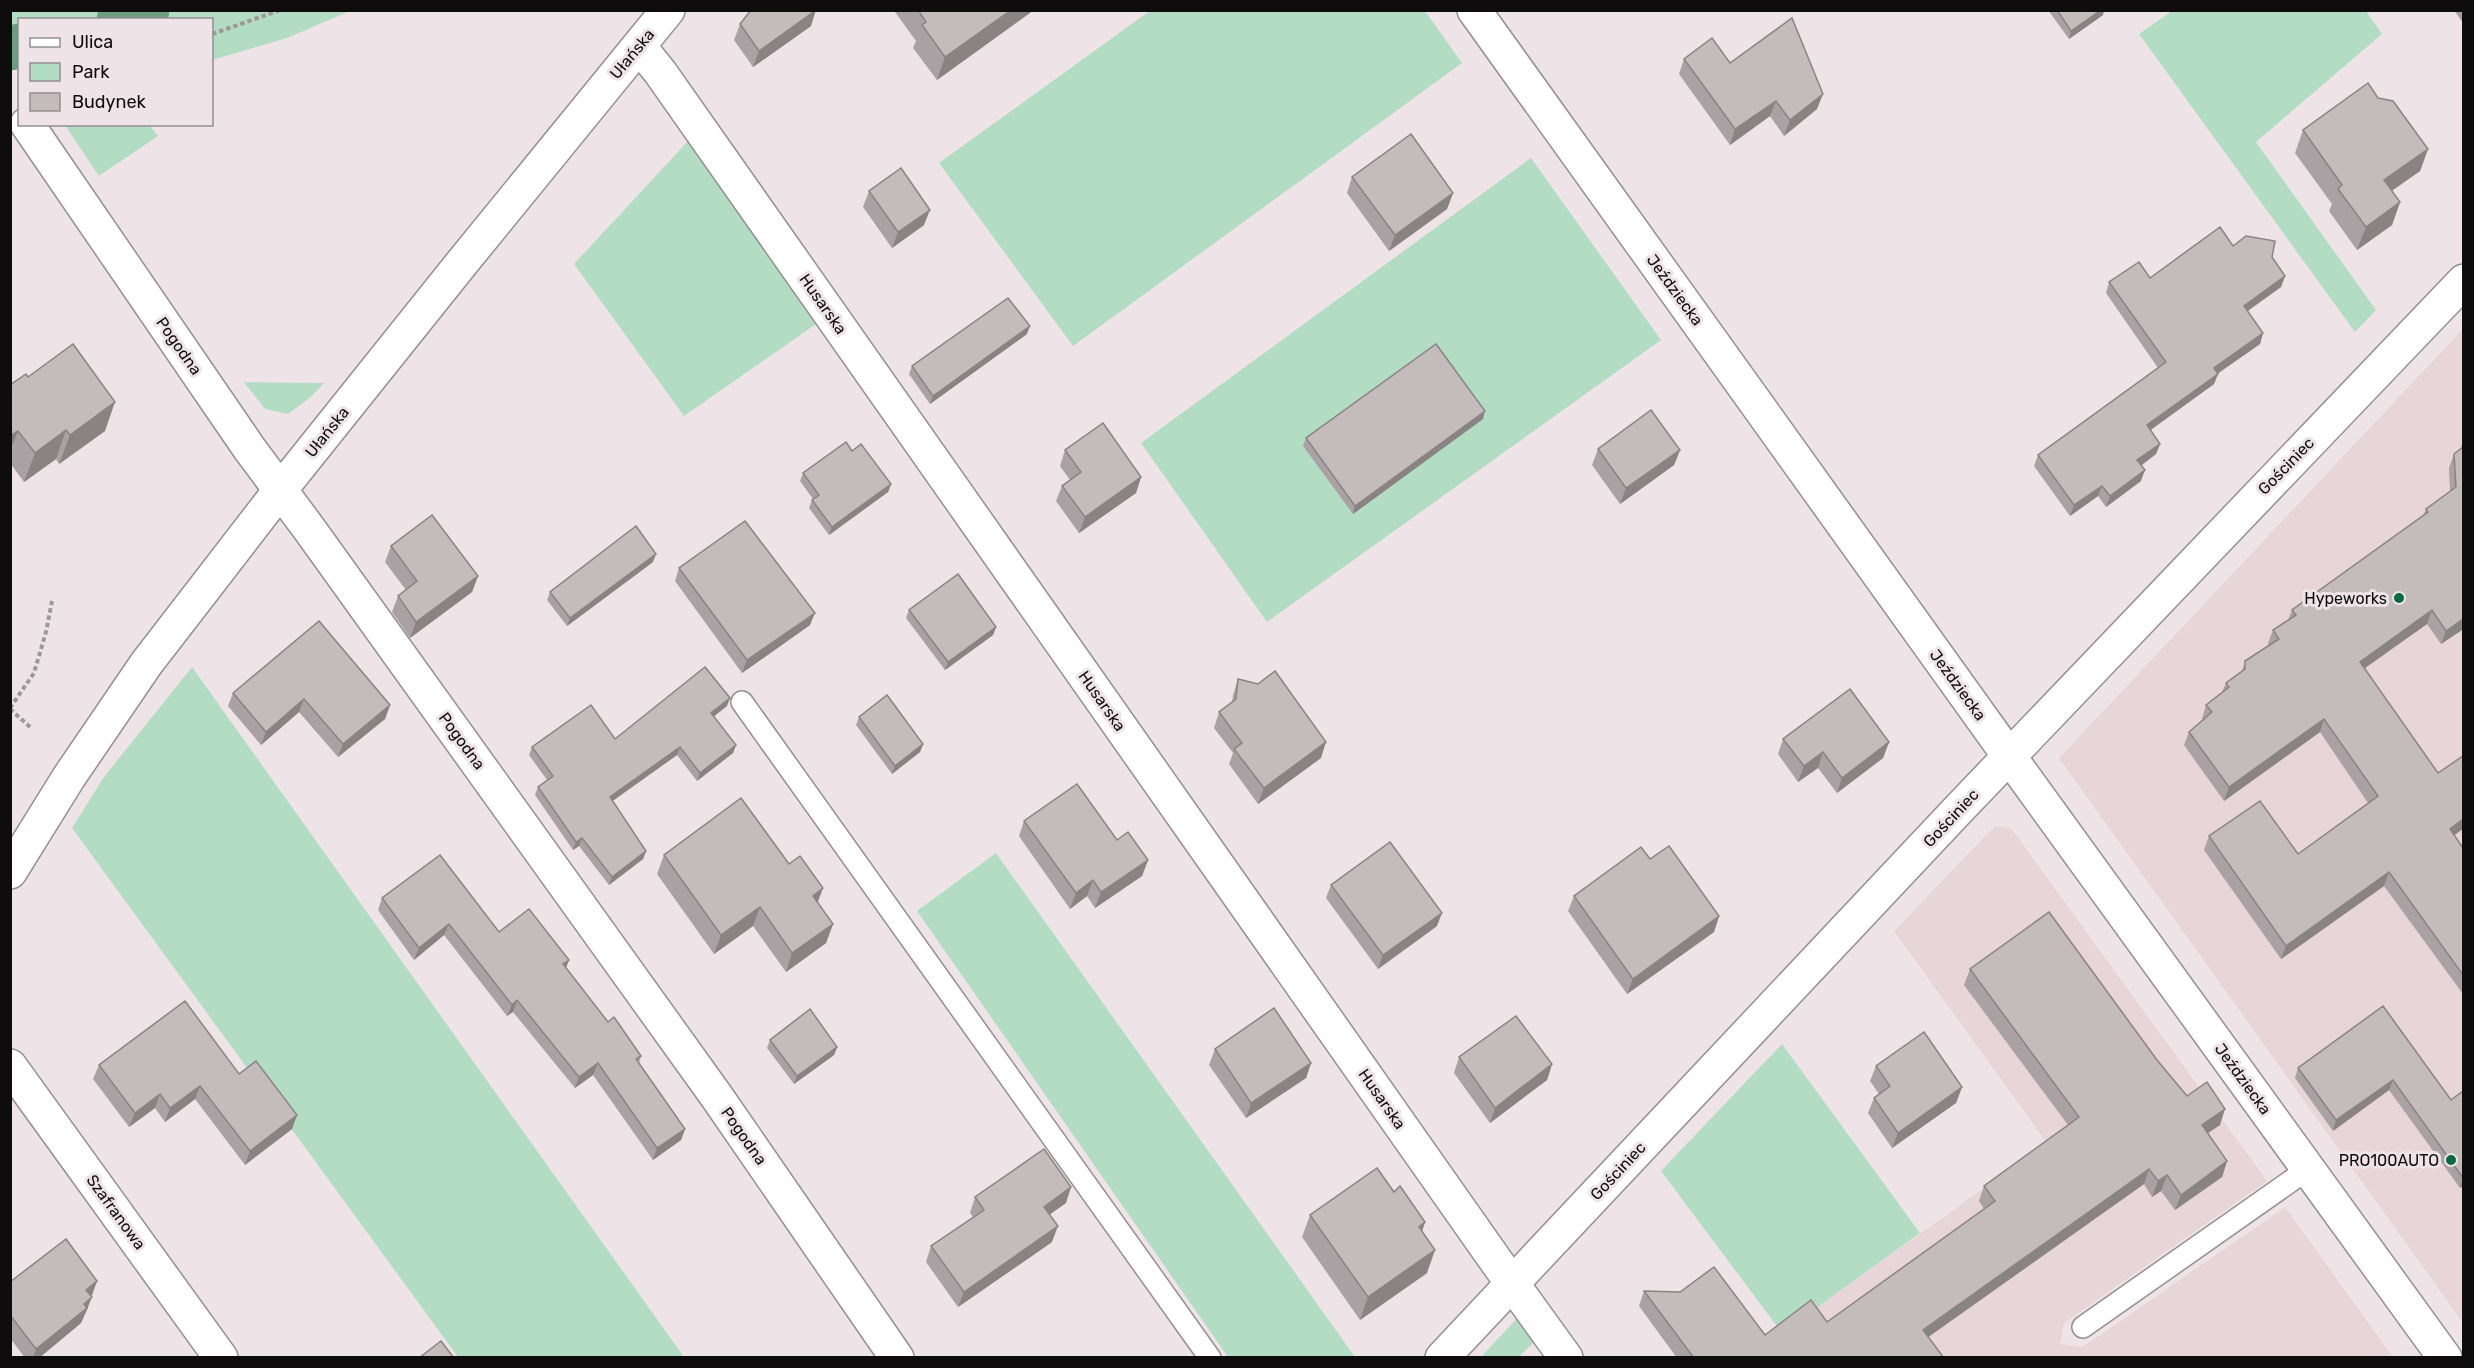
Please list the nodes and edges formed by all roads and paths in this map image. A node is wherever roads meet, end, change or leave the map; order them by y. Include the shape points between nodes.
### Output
1 (280, 10) edge
2 (668, 10) edge
3 (1474, 10) edge
4 (213, 34) edge
5 (639, 46) junction
6 (28, 126) edge
7 (2463, 281) edge
8 (281, 489) junction
9 (52, 601) dead end
10 (742, 702) dead end
11 (10, 708) edge
12 (30, 727) dead end
13 (2009, 756) junction
14 (10, 872) edge
15 (10, 1066) edge
16 (2308, 1169) junction
17 (1512, 1283) junction
18 (2083, 1327) dead end
19 (221, 1358) edge
20 (897, 1358) edge
21 (1210, 1358) edge
22 (1442, 1358) edge
23 (1566, 1358) edge
24 (2445, 1358) edge

1 - 4 path
2 - 5 street, Ułańska
3 - 13 street, Jeździecka
5 - 8 street, Ułańska
5 - 17 street, Husarska
6 - 8 street, Pogodna
7 - 13 street, Gościniec
8 - 14 street, Ułańska via 146,664
8 - 20 street, Pogodna via 717,1097
9 - 11 path via 34,673
10 - 21 lane
11 - 12 path
13 - 16 street, Jeździecka
13 - 17 street, Gościniec
15 - 19 street, Szafranowa
16 - 18 lane
16 - 24 street, Jeździecka
17 - 22 street, Gościniec
17 - 23 street, Husarska

